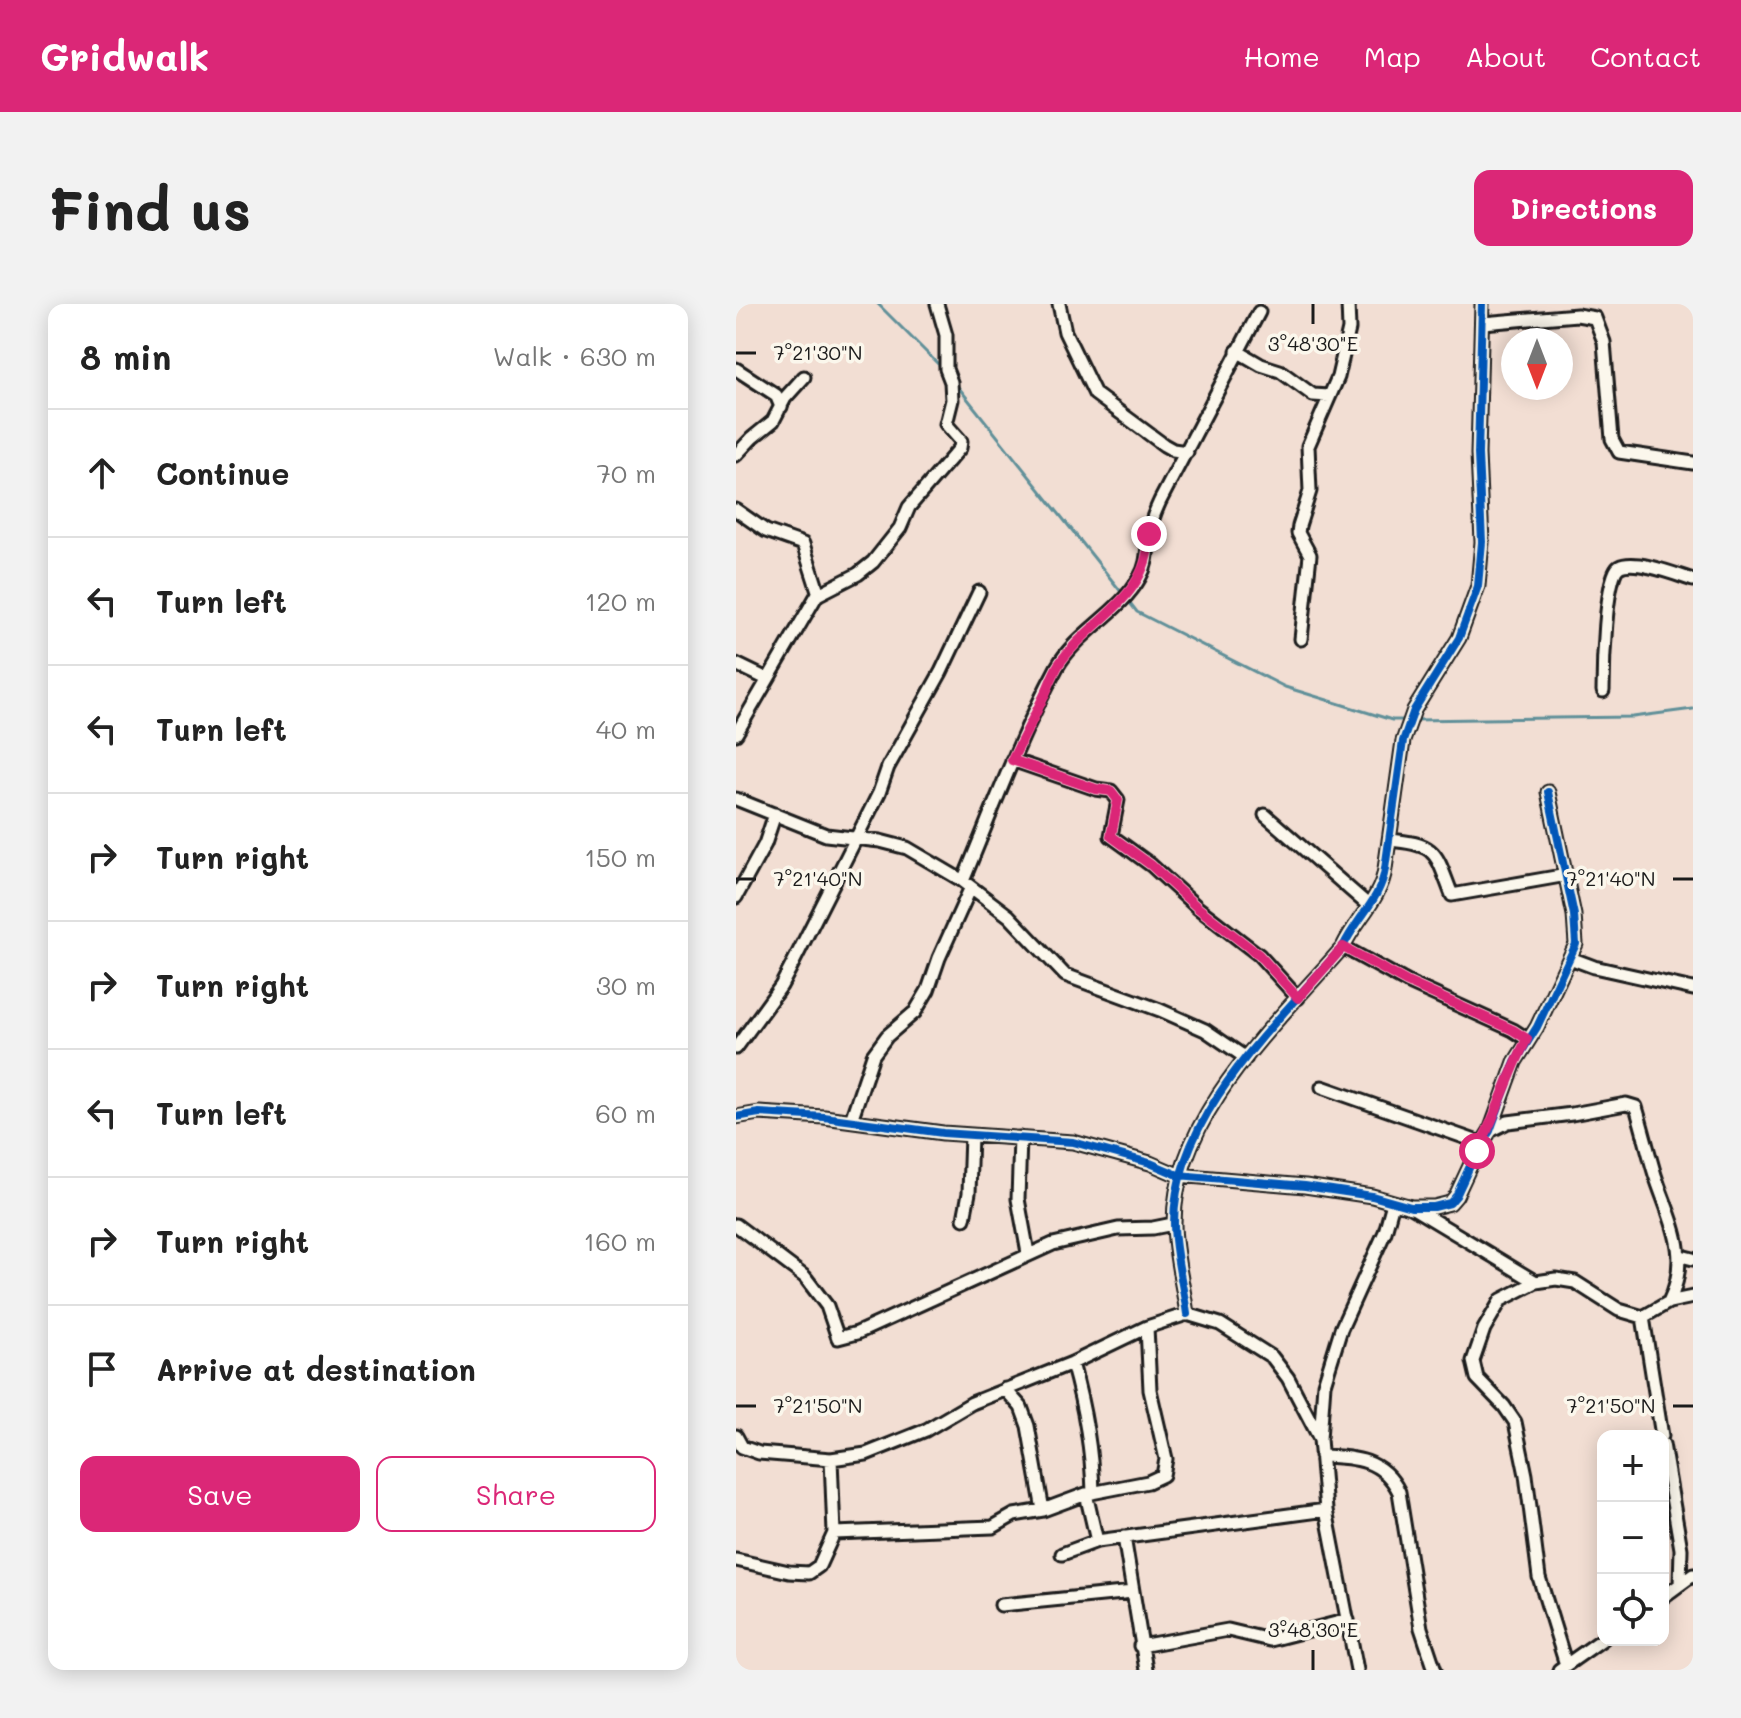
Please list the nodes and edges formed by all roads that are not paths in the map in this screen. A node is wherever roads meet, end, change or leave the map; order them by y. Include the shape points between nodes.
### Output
1 (937, 304) edge
2 (1059, 304) edge
3 (1348, 304) edge
4 (1482, 304) edge
5 (1596, 304) edge
6 (1259, 312) dead end
7 (1588, 315) junction
8 (1483, 323) junction
9 (1237, 351) junction
10 (736, 369) edge
11 (804, 377) dead end
12 (1329, 396) junction
13 (781, 407) junction
14 (1187, 452) junction
15 (736, 455) edge
16 (1693, 463) edge
17 (736, 510) edge
18 (1693, 580) edge
19 (979, 592) dead end
20 (819, 594) junction
21 (1301, 639) dead end
22 (736, 664) edge
23 (767, 679) junction
24 (1603, 691) dead end
25 (736, 734) edge
26 (1012, 760) junction
27 (1548, 792) dead end
28 (736, 799) edge
29 (775, 814) junction
30 (1265, 815) dead end
31 (856, 839) junction
32 (1389, 840) junction
33 (1567, 875) junction
34 (967, 884) junction
35 (736, 897) edge
36 (1368, 905) junction
37 (1343, 947) junction
38 (1570, 958) junction
39 (1693, 989) edge
40 (1298, 998) junction
41 (1527, 1039) junction
42 (736, 1048) edge
43 (1246, 1058) junction
44 (1322, 1087) dead end
45 (1495, 1112) junction
46 (736, 1117) edge
47 (851, 1120) junction
48 (1508, 1122) junction
49 (1490, 1131) junction
50 (971, 1135) junction
51 (1020, 1138) junction
52 (1481, 1143) junction
53 (1178, 1175) junction
54 (1393, 1203) junction
55 (1411, 1207) junction
56 (964, 1219) dead end
57 (1173, 1224) junction
58 (736, 1225) edge
59 (1028, 1253) junction
60 (1687, 1257) edge
61 (1536, 1282) junction
62 (1693, 1297) edge
63 (1669, 1302) junction
64 (1187, 1314) junction
65 (1643, 1317) junction
66 (1147, 1327) junction
67 (1072, 1363) junction
68 (1005, 1389) junction
69 (1661, 1430) edge
70 (736, 1436) edge
71 (1320, 1439) junction
72 (1321, 1456) junction
73 (831, 1459) junction
74 (1669, 1479) edge
75 (1090, 1493) junction
76 (1043, 1510) junction
77 (1326, 1510) junction
78 (834, 1533) junction
79 (1124, 1537) junction
80 (1097, 1541) junction
81 (1062, 1554) dead end
82 (736, 1560) edge
83 (1693, 1575) edge
84 (1680, 1584) junction
85 (1133, 1592) junction
86 (1669, 1592) edge
87 (1001, 1605) dead end
88 (1348, 1620) junction
89 (1597, 1643) edge
90 (1140, 1646) junction
91 (1562, 1668) edge
92 (1146, 1670) edge
93 (1357, 1670) edge
94 (1435, 1670) edge

1 - 20 street via 951,382 946,424 961,441 960,448 909,507 873,562
2 - 14 street via 1065,332 1095,394 1164,445
3 - 12 street via 1349,329
4 - 8 street
5 - 7 street
6 - 9 street
7 - 8 street
7 - 16 street via 1595,318 1604,342 1612,439 1619,452
8 - 32 street via 1478,586 1459,638 1414,710 1403,741
9 - 12 street via 1280,371 1313,395
9 - 14 street
10 - 13 street via 776,395
11 - 13 street
12 - 21 street via 1308,446 1310,491 1298,533 1310,555
13 - 15 street
14 - 26 street via 1152,521 1142,574 1058,665
17 - 20 street via 766,531 803,544
18 - 24 street via 1631,564 1613,574
19 - 31 street
20 - 23 street
22 - 23 street
23 - 25 street
26 - 34 street
26 - 40 street via 1111,791 1118,800 1111,836 1259,955
27 - 33 street
28 - 29 street
29 - 31 street via 826,835
29 - 35 street
30 - 36 street
31 - 34 street via 907,848
31 - 42 street via 781,986
32 - 33 street via 1418,842 1437,854 1452,895
32 - 36 street via 1380,889
33 - 38 street via 1576,944
34 - 43 street via 1021,926 1065,975 1205,1030
34 - 47 street via 922,1001 879,1044
36 - 37 street
37 - 40 street
37 - 41 street
38 - 39 street
38 - 41 street
40 - 43 street
41 - 45 street
43 - 53 street via 1200,1125
44 - 52 street
45 - 48 street
45 - 49 street
46 - 47 street via 759,1113
47 - 50 street
48 - 49 street
48 - 60 street via 1634,1105
49 - 52 street
50 - 51 street
50 - 56 street
51 - 53 street via 1107,1149
51 - 59 street via 1018,1199
52 - 55 street via 1450,1203
53 - 54 street via 1305,1186
53 - 57 street
54 - 55 street
54 - 71 street via 1326,1373
55 - 61 street
57 - 59 street via 1083,1236
57 - 64 street
58 - 59 street via 805,1277 827,1306 838,1338 967,1285
60 - 63 street
61 - 65 street via 1575,1282 1619,1310
61 - 91 street via 1501,1300 1473,1361 1477,1378 1515,1422 1539,1577
62 - 63 street
63 - 65 street
64 - 66 street
64 - 71 street via 1220,1324 1272,1357
65 - 69 street
66 - 67 street
66 - 75 street via 1150,1390 1165,1470 1148,1482
67 - 68 street
67 - 75 street via 1086,1414 1093,1467
68 - 73 street via 900,1441
68 - 76 street via 1021,1407 1028,1426
70 - 73 street via 742,1447 759,1453
71 - 72 street
72 - 77 street
72 - 94 street via 1378,1465 1394,1482 1421,1628
73 - 78 street
74 - 84 street via 1681,1549
75 - 76 street
75 - 80 street
76 - 78 street via 1014,1515 993,1527
77 - 79 street
77 - 88 street
78 - 82 street via 824,1558 809,1573
79 - 80 street
79 - 85 street
80 - 81 street
83 - 84 street
84 - 86 street
85 - 87 street
85 - 90 street
88 - 90 street via 1270,1640 1228,1630
88 - 93 street
89 - 91 street
90 - 92 street

